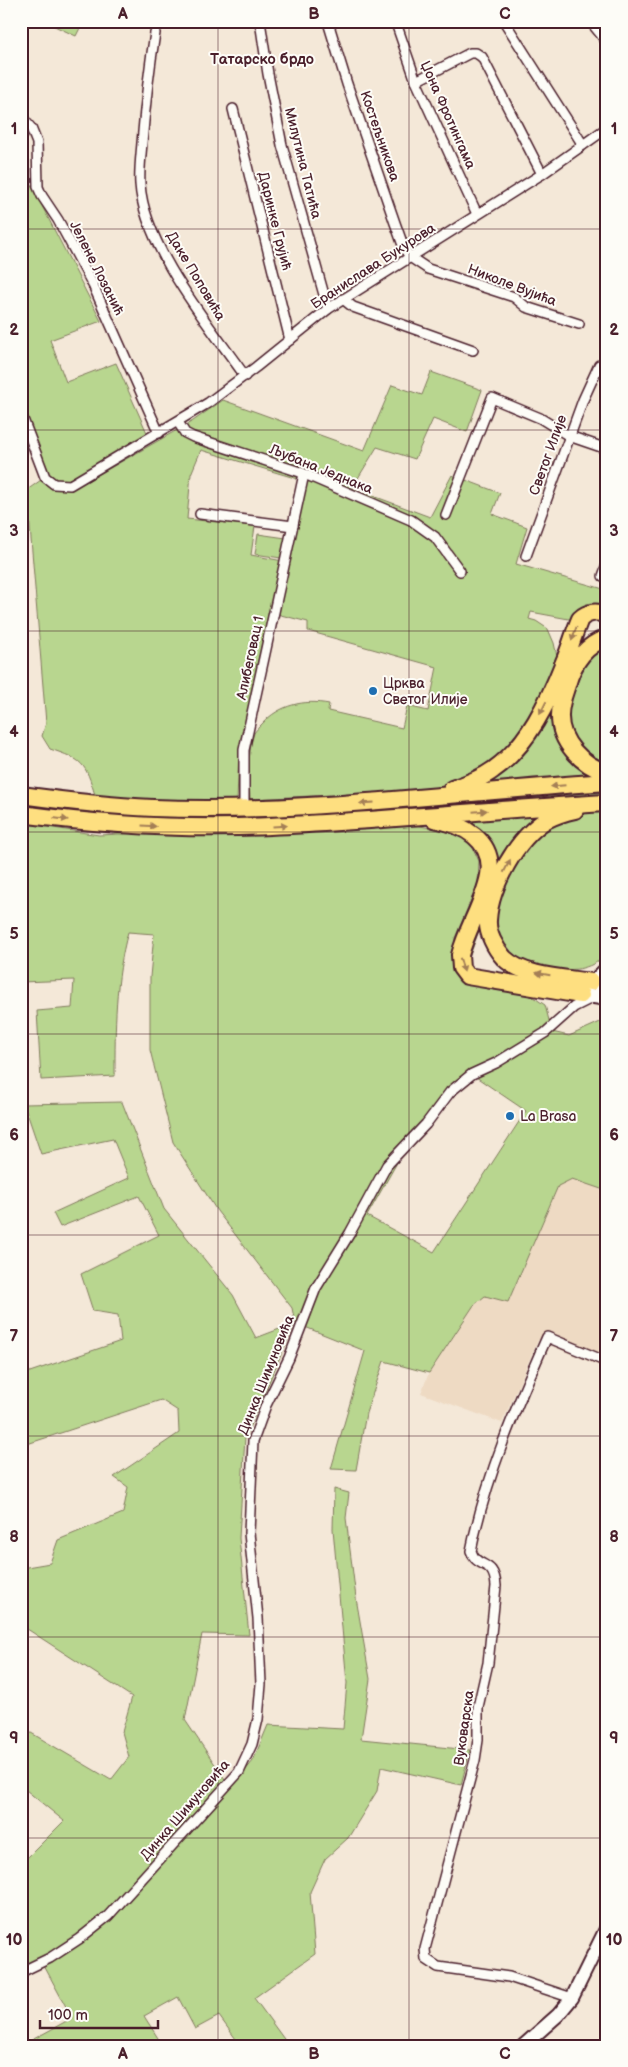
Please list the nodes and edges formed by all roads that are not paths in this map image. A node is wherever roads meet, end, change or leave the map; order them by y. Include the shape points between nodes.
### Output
1 (260, 21) edge
2 (504, 21) edge
3 (590, 21) edge
4 (328, 22) edge
5 (397, 26) dead end
6 (155, 33) dead end
7 (607, 42) edge
8 (416, 80) junction
9 (233, 108) dead end
10 (21, 116) edge
11 (607, 128) edge
12 (583, 145) junction
13 (542, 174) junction
14 (477, 214) junction
15 (410, 257) junction
16 (343, 299) junction
17 (328, 309) junction
18 (579, 324) dead end
19 (290, 340) junction
20 (473, 350) dead end
21 (599, 365) dead end
22 (245, 376) junction
23 (21, 414) edge
24 (178, 422) junction
25 (159, 433) junction
26 (569, 436) junction
27 (607, 449) edge
28 (304, 474) junction
29 (200, 514) dead end
30 (446, 515) dead end
31 (293, 526) junction
32 (526, 556) dead end
33 (607, 566) edge
34 (460, 571) dead end
35 (603, 576) dead end
36 (607, 614) edge
37 (607, 638) edge
38 (607, 773) edge
39 (607, 782) edge
40 (21, 795) edge
41 (416, 799) junction
42 (607, 803) edge
43 (237, 808) junction
44 (21, 814) edge
45 (397, 818) junction
46 (607, 968) edge
47 (592, 992) edge
48 (607, 999) edge
49 (607, 1362) edge
50 (607, 1927) edge
51 (607, 1945) edge
52 (593, 1957) junction
53 (21, 1972) edge
54 (572, 1998) junction
55 (523, 2046) edge

1 - 17 street, Милутина Татића via 282,145
2 - 12 street
3 - 7 street
4 - 15 street, Костељникова via 395,223
5 - 8 street, Џона Фротингама
6 - 22 street, Даке Поповића via 145,99 140,169 146,212 169,264
8 - 13 street via 470,53 482,57
8 - 14 street, Џона Фротингама
9 - 19 street, Даринке Грујић
10 - 25 street, Јелене Лозанић via 37,143 38,187 93,285
11 - 12 street, Бранислава Букурова
12 - 13 street, Бранислава Букурова
13 - 14 street, Бранислава Букурова
14 - 15 street, Бранислава Букурова
15 - 16 street, Бранислава Букурова
15 - 18 street, Николе Вујића via 428,269 514,297 526,307
16 - 17 street, Бранислава Букурова
16 - 20 street via 353,307
17 - 19 street, Бранислава Букурова
19 - 22 street, Бранислава Букурова
21 - 26 street, Светог Илије
22 - 24 street, Бранислава Букурова
23 - 25 street, Бранислава Букурова via 45,477 62,486 70,485
24 - 25 street, Бранислава Букурова
24 - 28 street, Љубана Једнака via 185,433 193,437
26 - 27 street
26 - 30 street via 540,418 492,398
26 - 32 street, Светог Илије
28 - 31 street, Алибеговац 1
28 - 34 street, Љубана Једнака via 411,520 435,537
29 - 31 street
31 - 43 street, Алибеговац 1 via 244,750
33 - 35 street
36 -> 41 highway via 594,612 580,619 542,710 516,748 495,769 475,781
37 - 38 highway via 584,651 574,664 560,716 566,740 572,749 593,769
39 -> 41 highway
40 - 43 highway via 100,805
41 -> 43 highway
45 -> 42 highway
47 -> 42 highway via 524,971 505,959 494,945 488,921 496,887 520,844 533,830 547,820 571,811
44 -> 45 highway via 173,827 270,826
45 -> 47 highway via 433,819 456,824 475,835 487,854 489,877 460,955 460,964 468,976
46 - 47 main road
47 - 48 main road
47 - 53 street, Динка Шимуновића via 545,1034 459,1083 387,1165 316,1288 253,1442 249,1533 258,1618 260,1684 254,1736 239,1772 108,1916 50,1958
49 - 54 street, Вуковарска via 547,1337 498,1451 486,1490 472,1548 474,1558 491,1568 495,1576 491,1641 478,1707 478,1740 425,1954 429,1962 438,1967 509,1977
50 - 52 main road
51 - 52 street
52 - 54 main road
54 - 55 main road

